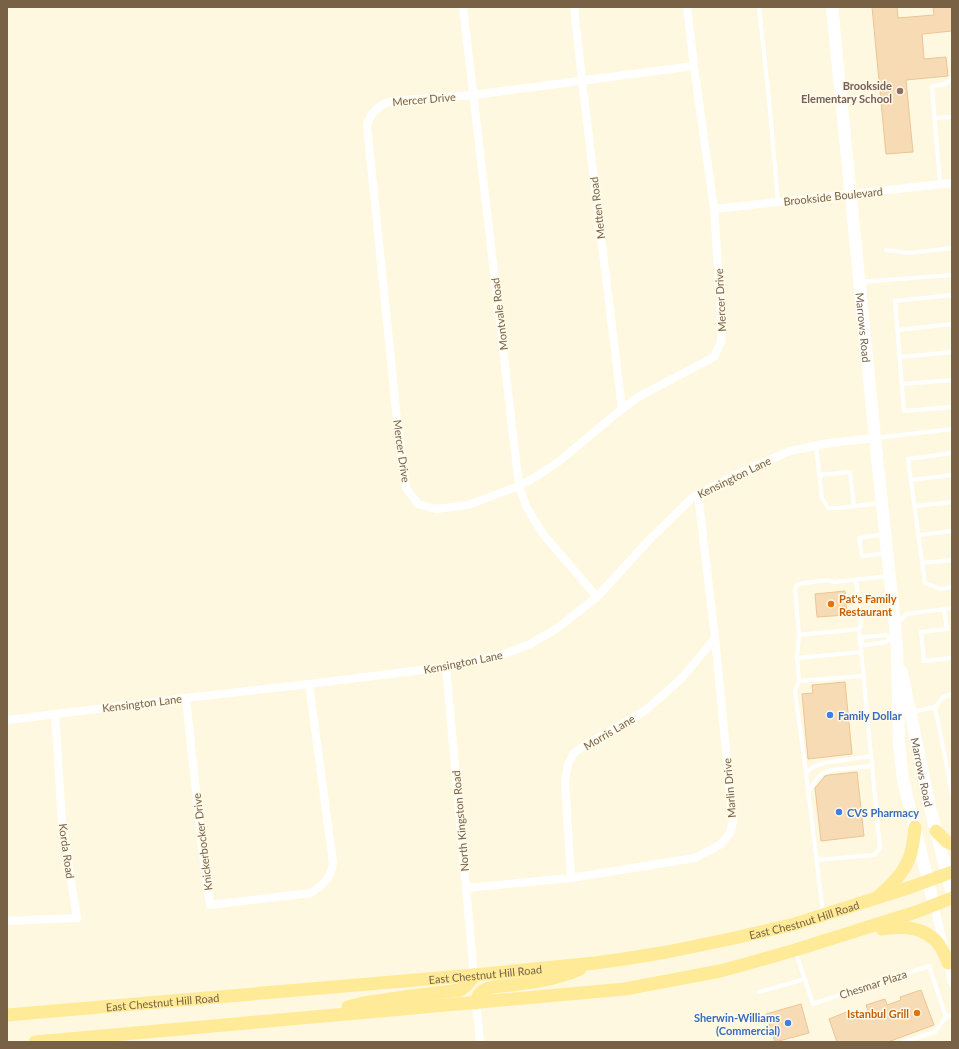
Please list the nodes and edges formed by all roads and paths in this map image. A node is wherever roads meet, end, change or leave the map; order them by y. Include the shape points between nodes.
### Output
1 (463, 7) edge
2 (574, 7) edge
3 (687, 7) edge
4 (759, 7) edge
5 (832, 7) edge
6 (694, 66) junction
7 (952, 78) edge
8 (582, 80) junction
9 (474, 94) junction
10 (952, 116) edge
11 (934, 118) junction
12 (952, 183) edge
13 (940, 184) junction
14 (851, 194) junction
15 (778, 202) junction
16 (714, 209) junction
17 (952, 248) edge
18 (886, 250) dead end
19 (952, 275) edge
20 (860, 282) junction
21 (952, 295) edge
22 (952, 324) edge
23 (898, 330) junction
24 (952, 352) edge
25 (900, 357) junction
26 (952, 380) edge
27 (902, 384) junction
28 (952, 407) edge
29 (622, 409) junction
30 (952, 429) edge
31 (875, 438) junction
32 (816, 446) junction
33 (952, 452) edge
34 (952, 474) edge
35 (820, 475) junction
36 (911, 480) junction
37 (519, 486) junction
38 (698, 494) junction
39 (882, 502) junction
40 (952, 502) edge
41 (854, 506) junction
42 (915, 506) junction
43 (952, 531) edge
44 (885, 534) junction
45 (919, 535) junction
46 (887, 553) junction
47 (952, 560) edge
48 (922, 563) junction
49 (889, 576) junction
50 (856, 580) junction
51 (952, 588) edge
52 (597, 597) junction
53 (952, 608) edge
54 (944, 609) junction
55 (895, 625) junction
56 (952, 628) edge
57 (858, 629) junction
58 (947, 629) junction
59 (799, 635) junction
60 (715, 638) junction
61 (860, 641) junction
62 (894, 641) junction
63 (861, 652) junction
64 (797, 658) junction
65 (952, 658) edge
66 (446, 667) junction
67 (863, 676) junction
68 (798, 681) junction
69 (309, 684) junction
70 (952, 694) edge
71 (186, 698) junction
72 (935, 707) junction
73 (911, 712) junction
74 (55, 714) junction
75 (7, 720) edge
76 (871, 756) junction
77 (872, 766) junction
78 (806, 773) junction
79 (952, 790) edge
80 (808, 792) junction
81 (915, 827) junction
82 (936, 831) junction
83 (952, 844) edge
84 (817, 860) junction
85 (949, 873) edge
86 (571, 878) junction
87 (928, 881) junction
88 (466, 888) junction
89 (952, 895) edge
90 (878, 898) junction
91 (952, 898) edge
92 (934, 905) junction
93 (824, 915) junction
94 (7, 921) edge
95 (848, 933) junction
96 (795, 950) junction
97 (595, 963) junction
98 (948, 963) junction
99 (474, 975) junction
100 (805, 978) junction
101 (952, 983) edge
102 (759, 992) dead end
103 (476, 1003) junction
104 (7, 1015) edge
105 (952, 1015) edge
106 (318, 1016) junction
107 (946, 1017) junction
108 (35, 1042) edge
109 (480, 1042) edge
110 (904, 1042) edge

1 - 9 street, Montvale Road
2 - 8 street, Metten Road
3 - 6 street, Mercer Drive
4 - 15 lane
5 - 14 street, Marrows Road
6 - 8 street, Mercer Drive
6 - 16 street, Mercer Drive
7 - 11 lane via 946,84 932,86
8 - 9 street, Mercer Drive
8 - 29 street, Metten Road
9 - 37 street, Montvale Road
9 - 37 street, Mercer Drive via 385,103 369,118 367,125 396,410 406,488 418,504 436,509 468,505
10 - 11 lane
11 - 13 lane
12 - 13 street, Brookside Boulevard
13 - 14 street, Brookside Boulevard
14 - 15 street, Brookside Boulevard
14 - 20 street, Marrows Road
15 - 16 street, Brookside Boulevard
16 - 29 street, Mercer Drive via 721,342 714,357 638,397
17 - 18 lane via 910,253
19 - 20 lane
20 - 31 street, Marrows Road
21 - 23 lane via 895,301
22 - 23 lane
23 - 25 lane
24 - 25 lane
25 - 27 lane
26 - 27 lane
27 - 28 lane via 904,411
29 - 37 street, Mercer Drive via 558,462
30 - 31 lane
31 - 32 street, Kensington Lane
31 - 39 street, Marrows Road
32 - 35 lane
32 - 38 street, Kensington Lane via 790,451
33 - 36 lane via 908,458
34 - 36 lane
35 - 41 lane via 822,498 828,508
35 - 41 lane via 850,472
36 - 42 lane
37 - 52 street, Montvale Road via 527,508 543,534
38 - 52 street, Kensington Lane via 649,540
38 - 60 street, Marlin Drive
39 - 41 lane
39 - 44 street, Marrows Road
40 - 42 lane
42 - 45 lane
43 - 45 lane
44 - 46 street, Marrows Road
44 - 46 lane via 859,538 862,556
45 - 48 lane
46 - 49 street, Marrows Road
47 - 48 lane
48 - 51 lane via 925,583 941,589
49 - 50 lane
49 - 55 street, Marrows Road
50 - 57 lane via 861,625
50 - 59 lane via 798,584 794,588
52 - 66 street, Kensington Lane via 556,629 530,644 502,655
53 - 54 lane
54 - 55 lane via 907,614
54 - 58 lane
55 - 62 street, Marrows Road
56 - 58 lane
57 - 59 lane
57 - 61 lane
58 - 65 lane via 921,632 924,661
59 - 64 lane
60 - 86 street, Morris Lane via 681,679 646,710 574,753 568,764 565,781
60 - 86 street, Marlin Drive via 732,822 730,833 721,844 695,858
61 - 62 lane via 864,645
61 - 62 lane via 864,637 886,635
61 - 63 lane
62 - 73 street, Marrows Road
62 - 81 street, Marrows Road via 903,780
63 - 64 lane
63 - 67 lane
64 - 68 lane
66 - 69 street, Kensington Lane
66 - 88 street, North Kingston Road
67 - 68 lane
67 - 76 lane
68 - 78 lane via 795,691
69 - 71 street, Kensington Lane
69 - 71 street, Knickerbocker Drive via 333,862 330,875 311,892 210,905
70 - 72 lane
71 - 74 street, Kensington Lane
72 - 73 lane
72 - 79 lane
73 - 82 street, Marrows Road
74 - 75 street, Kensington Lane
74 - 94 street, Korda Road via 62,822 77,918
76 - 77 lane
76 - 78 lane via 824,763
77 - 80 lane via 823,773
77 - 84 lane via 880,849 874,855
78 - 80 lane
80 - 84 lane
81 - 87 street, Marrows Road
81 - 90 main road via 910,855 904,869
82 - 83 main road
82 - 85 street, Marrows Road
84 - 93 lane
85 - 87 main road, East Chestnut Hill Road
85 - 89 street, Marrows Road
86 - 88 street, Marlin Drive
87 - 90 main road, East Chestnut Hill Road
87 - 92 street, Marrows Road
88 - 99 street, North Kingston Road
90 - 93 main road, East Chestnut Hill Road
91 - 92 main road
92 - 95 main road
92 - 98 street
93 - 97 main road, East Chestnut Hill Road via 723,941
95 - 96 main road
95 - 98 main road via 895,927 913,928 930,936 940,945
96 - 100 lane, Chesmar Plaza
96 - 103 main road via 720,971 625,989
97 - 99 main road, East Chestnut Hill Road
97 - 103 main road via 568,974 486,988 478,995
98 - 101 street
99 - 104 main road, East Chestnut Hill Road
99 - 106 main road via 466,987 460,990 362,1003
100 - 102 lane
100 - 107 lane, Chesmar Plaza via 813,1004 929,966
103 - 106 main road
103 - 109 street
105 - 107 lane
106 - 108 main road
107 - 110 lane via 936,1032

